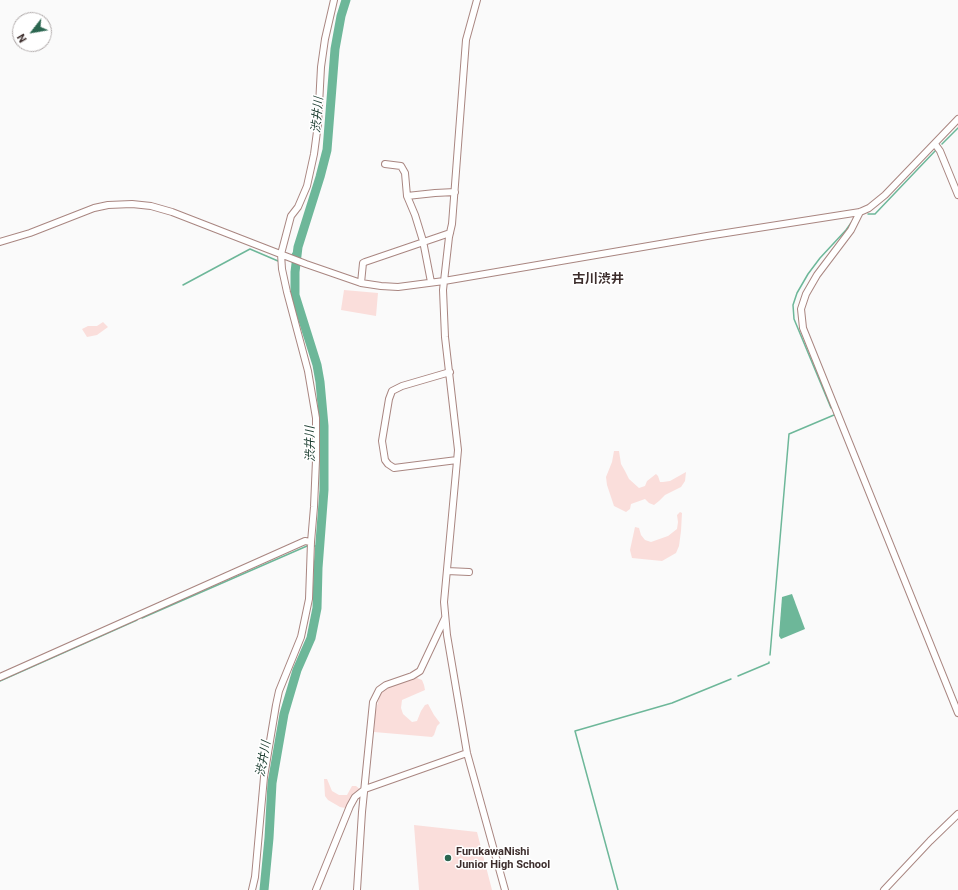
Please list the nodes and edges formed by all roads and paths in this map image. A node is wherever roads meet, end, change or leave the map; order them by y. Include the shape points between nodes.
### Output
1 (334, 0) edge
2 (477, 0) edge
3 (958, 119) edge
4 (935, 144) junction
5 (385, 164) dead end
6 (455, 192) junction
7 (958, 195) edge
8 (407, 196) junction
9 (860, 212) junction
10 (450, 233) junction
11 (0, 242) edge
12 (424, 243) junction
13 (283, 255) junction
14 (444, 281) junction
15 (431, 282) junction
16 (361, 283) junction
17 (450, 372) junction
18 (457, 460) junction
19 (311, 542) junction
20 (447, 571) junction
21 (469, 572) dead end
22 (445, 618) junction
23 (0, 677) edge
24 (958, 713) edge
25 (467, 753) junction
26 (365, 789) junction
27 (958, 814) edge
28 (252, 890) edge
29 (316, 890) edge
30 (357, 890) edge
31 (505, 890) edge
32 (884, 890) edge

1 - 13 street via 322,60 314,154 307,186 291,216
2 - 6 street via 466,40
3 - 4 street
4 - 7 street
4 - 9 street via 878,202
5 - 8 street via 401,166 405,173
6 - 8 street
6 - 10 street
8 - 12 street
9 - 14 street
9 - 24 street via 851,230 806,294 801,309 803,328
10 - 12 street
10 - 14 street
11 - 13 street via 94,208 132,204 172,212
12 - 15 street
12 - 16 street via 364,262
13 - 16 street
13 - 19 street via 282,268 308,371 316,418 316,468
14 - 15 street
14 - 17 street via 443,307
15 - 16 street via 398,287
17 - 18 street
17 - 18 street via 392,391 382,441 386,460 394,468
18 - 20 street
19 - 23 street via 305,541
19 - 28 street via 309,599 301,636 276,705 265,770
20 - 21 street
20 - 22 street
22 - 25 street
22 - 26 street via 420,670 412,676 386,685 375,695
25 - 26 street
25 - 31 street
26 - 29 street via 355,797 350,806
26 - 30 street
27 - 32 street

